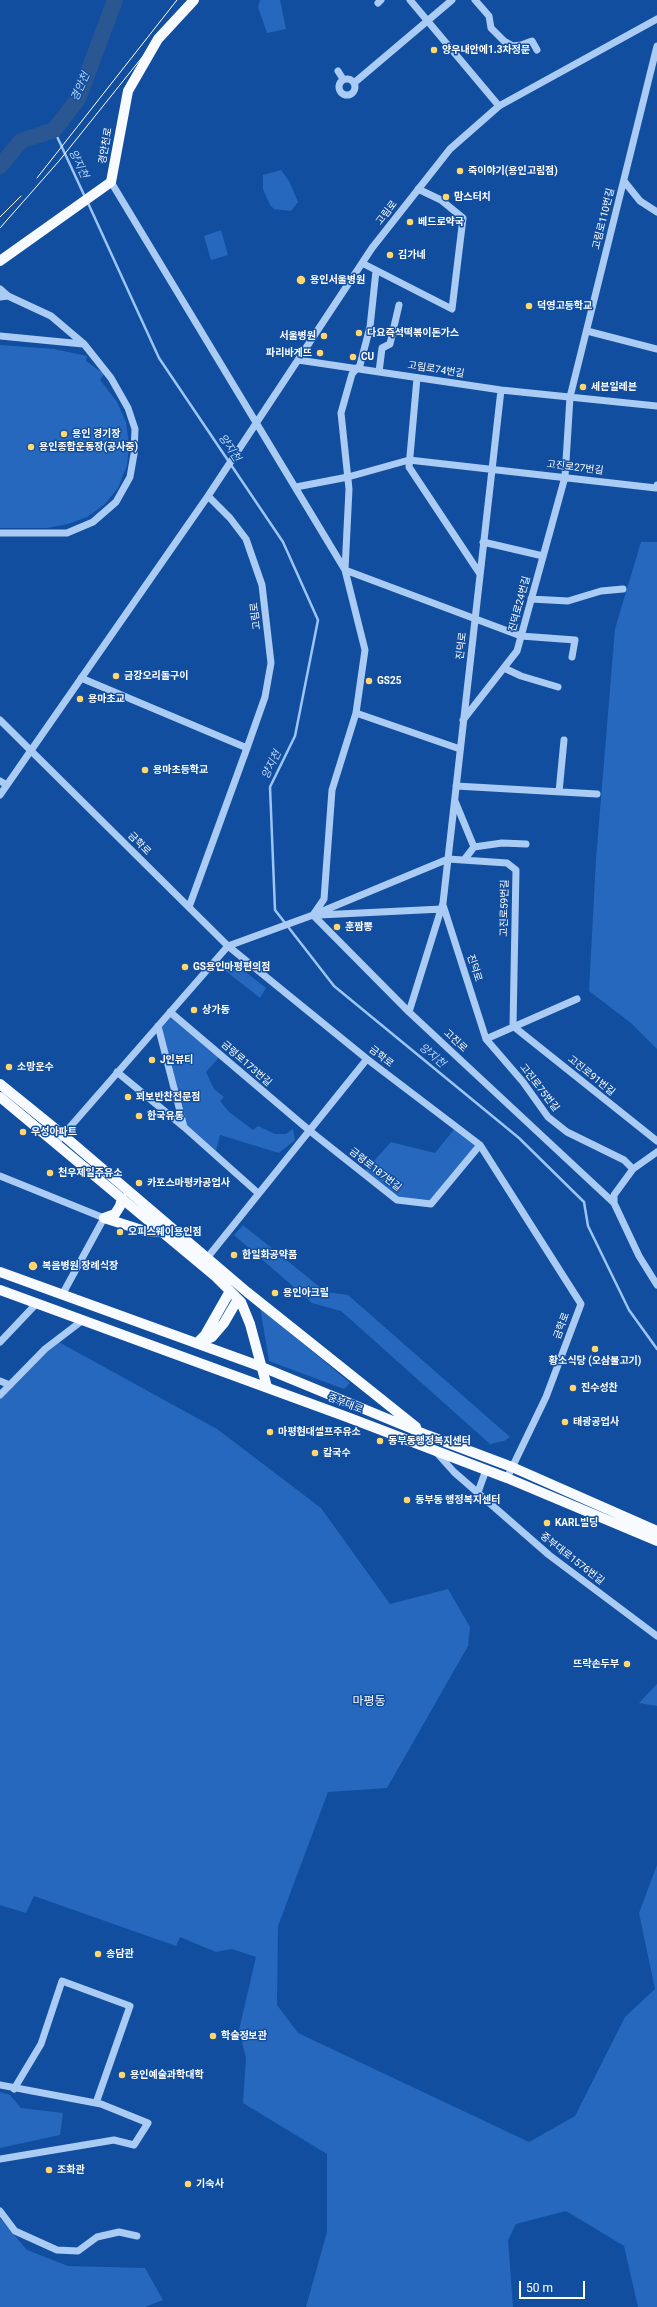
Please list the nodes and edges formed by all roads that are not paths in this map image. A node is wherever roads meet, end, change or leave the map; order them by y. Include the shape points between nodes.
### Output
1 (194, 0) edge
2 (410, 0) edge
3 (452, 0) edge
4 (475, 0) edge
5 (657, 19) edge
6 (427, 21) junction
7 (657, 46) edge
8 (537, 50) dead end
9 (338, 71) dead end
10 (343, 79) junction
11 (354, 83) junction
12 (499, 106) junction
13 (624, 181) junction
14 (107, 185) junction
15 (418, 189) junction
16 (657, 212) edge
17 (0, 261) edge
18 (362, 263) junction
19 (376, 271) junction
20 (0, 289) edge
21 (8, 296) junction
22 (0, 297) edge
23 (399, 305) dead end
24 (587, 331) junction
25 (0, 336) edge
26 (84, 344) junction
27 (657, 349) edge
28 (298, 360) junction
29 (356, 369) junction
30 (379, 372) junction
31 (417, 378) junction
32 (501, 390) junction
33 (570, 397) junction
34 (657, 406) edge
35 (255, 423) junction
36 (409, 460) junction
37 (492, 469) junction
38 (348, 477) junction
39 (565, 477) junction
40 (296, 487) junction
41 (657, 487) edge
42 (208, 496) junction
43 (0, 533) edge
44 (483, 542) junction
45 (543, 556) junction
46 (345, 570) junction
47 (480, 574) junction
48 (623, 589) dead end
49 (531, 599) junction
50 (475, 618) junction
51 (521, 636) junction
52 (572, 657) dead end
53 (504, 668) junction
54 (81, 678) junction
55 (558, 687) dead end
56 (356, 713) junction
57 (0, 720) edge
58 (463, 720) junction
59 (564, 740) dead end
60 (247, 748) junction
61 (460, 749) junction
62 (31, 750) junction
63 (0, 781) edge
64 (7, 785) junction
65 (456, 786) junction
66 (559, 792) junction
67 (597, 794) dead end
68 (0, 795) edge
69 (454, 800) junction
70 (526, 844) dead end
71 (474, 846) junction
72 (448, 859) junction
73 (464, 860) junction
74 (442, 906) junction
75 (189, 907) junction
76 (310, 916) junction
77 (228, 946) junction
78 (577, 999) dead end
79 (170, 1012) junction
80 (410, 1012) junction
81 (158, 1026) junction
82 (513, 1026) junction
83 (486, 1039) junction
84 (367, 1059) junction
85 (117, 1072) junction
86 (0, 1084) edge
87 (0, 1096) edge
88 (184, 1127) junction
89 (310, 1131) junction
90 (63, 1135) junction
91 (657, 1141) edge
92 (56, 1143) junction
93 (480, 1145) junction
94 (657, 1152) edge
95 (633, 1169) junction
96 (0, 1176) edge
97 (258, 1193) junction
98 (122, 1198) junction
99 (614, 1203) junction
100 (104, 1218) junction
101 (163, 1232) junction
102 (207, 1258) junction
103 (0, 1272) edge
104 (657, 1285) edge
105 (0, 1290) edge
106 (230, 1291) junction
107 (62, 1294) junction
108 (238, 1299) junction
109 (37, 1303) junction
110 (83, 1320) junction
111 (0, 1342) edge
112 (197, 1343) junction
113 (262, 1367) junction
114 (0, 1381) edge
115 (10, 1385) junction
116 (267, 1387) junction
117 (0, 1395) edge
118 (427, 1435) junction
119 (435, 1450) junction
120 (512, 1467) junction
121 (486, 1470) junction
122 (507, 1478) junction
123 (478, 1492) junction
124 (657, 1530) edge
125 (657, 1541) edge
126 (657, 1636) edge
127 (0, 2085) edge
128 (14, 2088) junction
129 (96, 2103) junction
130 (0, 2159) edge
131 (0, 2211) edge
132 (137, 2236) dead end

1 - 14 main road, 경안천로 via 158,39 128,91
2 - 6 street
3 - 6 street
4 - 8 street via 489,16 492,28 504,41 513,46 532,41
5 - 12 street, 고림로
6 - 11 street
6 - 12 street
7 - 13 street, 고림로110번길
9 - 10 street
10 - 11 street via 349,78
10 - 11 street via 340,82 341,91 346,96 354,97
12 - 15 street, 고림로 via 450,149
13 - 16 street via 640,201
13 - 24 street, 고림로110번길
14 - 17 main road
14 - 35 street
15 - 18 street, 고림로
15 - 19 street via 441,200 463,218 452,309
18 - 19 street
18 - 28 street, 고림로
19 - 29 street via 370,327 360,365
20 - 21 street
21 - 22 street
21 - 26 street via 51,316
23 - 30 street via 390,344 382,348
24 - 27 street
24 - 33 street, 고림로110번길
25 - 26 street
26 - 43 street via 111,378 128,408 134,429 134,454 130,477 116,502 93,522 67,533
28 - 29 street, 고림로74번길
28 - 35 street, 고림로
29 - 30 street, 고림로74번길
29 - 38 street via 352,374 341,413
30 - 31 street, 고림로74번길
31 - 32 street, 고림로74번길
31 - 36 street
32 - 33 street, 고림로74번길
32 - 37 street, 진덕로
33 - 34 street, 고림로74번길
33 - 39 street
35 - 40 street
35 - 42 street, 고림로
36 - 37 street, 고진로27번길
36 - 38 street
36 - 47 street via 409,467
37 - 39 street, 고진로27번길
37 - 44 street, 진덕로
38 - 40 street
38 - 46 street
39 - 41 street, 고진로27번길
39 - 45 street, 진덕로24번길
40 - 46 street
42 - 54 street, 고림로
42 - 60 street, 고림로 via 246,539 262,585 272,663 265,697
44 - 45 street
44 - 47 street, 진덕로
45 - 49 street, 진덕로24번길
46 - 50 street
46 - 56 street via 365,650
47 - 50 street, 진덕로
48 - 49 street via 601,591 568,601
49 - 51 street, 진덕로24번길
50 - 51 street
50 - 58 street, 진덕로
51 - 52 street via 575,640
51 - 53 street, 진덕로24번길 via 517,651
53 - 55 street
53 - 58 street, 진덕로24번길
54 - 60 street
54 - 62 street, 고림로
56 - 61 street
56 - 76 street via 332,790 324,899
57 - 62 street, 금학로
58 - 61 street, 진덕로
59 - 66 street
60 - 75 street, 고림로
61 - 65 street, 진덕로
62 - 64 street, 고림로
62 - 75 street, 금학로
63 - 64 street
64 - 68 street, 고림로
65 - 66 street
65 - 69 street, 진덕로
66 - 67 street
69 - 71 street
69 - 72 street, 진덕로
70 - 71 street
71 - 73 street
72 - 73 street, 고진로59번길
72 - 74 street, 진덕로
72 - 76 street, 고진로59번길
73 - 82 street, 고진로59번길 via 507,864 516,870
74 - 76 street
74 - 80 street, 진덕로
74 - 83 street, 진덕로
75 - 77 street, 금학로
76 - 77 street, 고진로59번길
76 - 80 street, 고진로
77 - 79 street
77 - 84 street, 금학로
78 - 82 street
79 - 81 street
79 - 89 street, 금령로173번길
80 - 99 street, 고진로
81 - 85 street
81 - 88 street
82 - 83 street
82 - 91 street, 고진로91번길
83 - 95 street, 고진로75번길 via 524,1082 548,1117 567,1132 624,1160
84 - 89 street
84 - 93 street, 금학로
85 - 88 street
85 - 90 street
86 - 90 main road
87 - 92 main road
88 - 97 street
89 - 93 street, 금령로187번길 via 397,1200 431,1204
89 - 97 street
90 - 92 street
90 - 102 main road
92 - 98 main road
93 - 120 street, 금학로 via 581,1304 546,1397
94 - 95 street
95 - 99 street via 614,1195
96 - 100 street
97 - 102 street
98 - 100 main road via 114,1214
98 - 101 main road
99 - 104 street, 고진로 via 639,1256
100 - 101 main road via 145,1231
100 - 107 street
101 - 106 main road
102 - 118 main road
103 - 107 main road, 중부대로
105 - 109 main road, 중부대로
106 - 108 main road
106 - 112 main road via 205,1335
107 - 112 main road, 중부대로
108 - 112 main road via 212,1337
108 - 113 main road via 242,1302 250,1324
109 - 110 main road, 중부대로
109 - 111 street
110 - 115 street via 46,1349
110 - 116 main road, 중부대로
112 - 113 main road, 중부대로
113 - 116 main road
113 - 118 main road, 중부대로
114 - 115 street
115 - 117 street
116 - 119 main road, 중부대로
118 - 120 main road, 중부대로
119 - 121 main road, 중부대로
119 - 123 street, 중부대로1576번길 via 454,1472
120 - 122 street, 금학로
120 - 124 main road, 중부대로
121 - 122 main road, 중부대로
121 - 123 street
122 - 125 main road, 중부대로
123 - 126 street, 중부대로1576번길 via 549,1555
127 - 128 street
128 - 129 street
128 - 129 street via 42,2044 62,1981 130,2006
129 - 130 street via 148,2123 134,2145 114,2140
131 - 132 street via 15,2231 57,2250 78,2251 98,2237 119,2232

